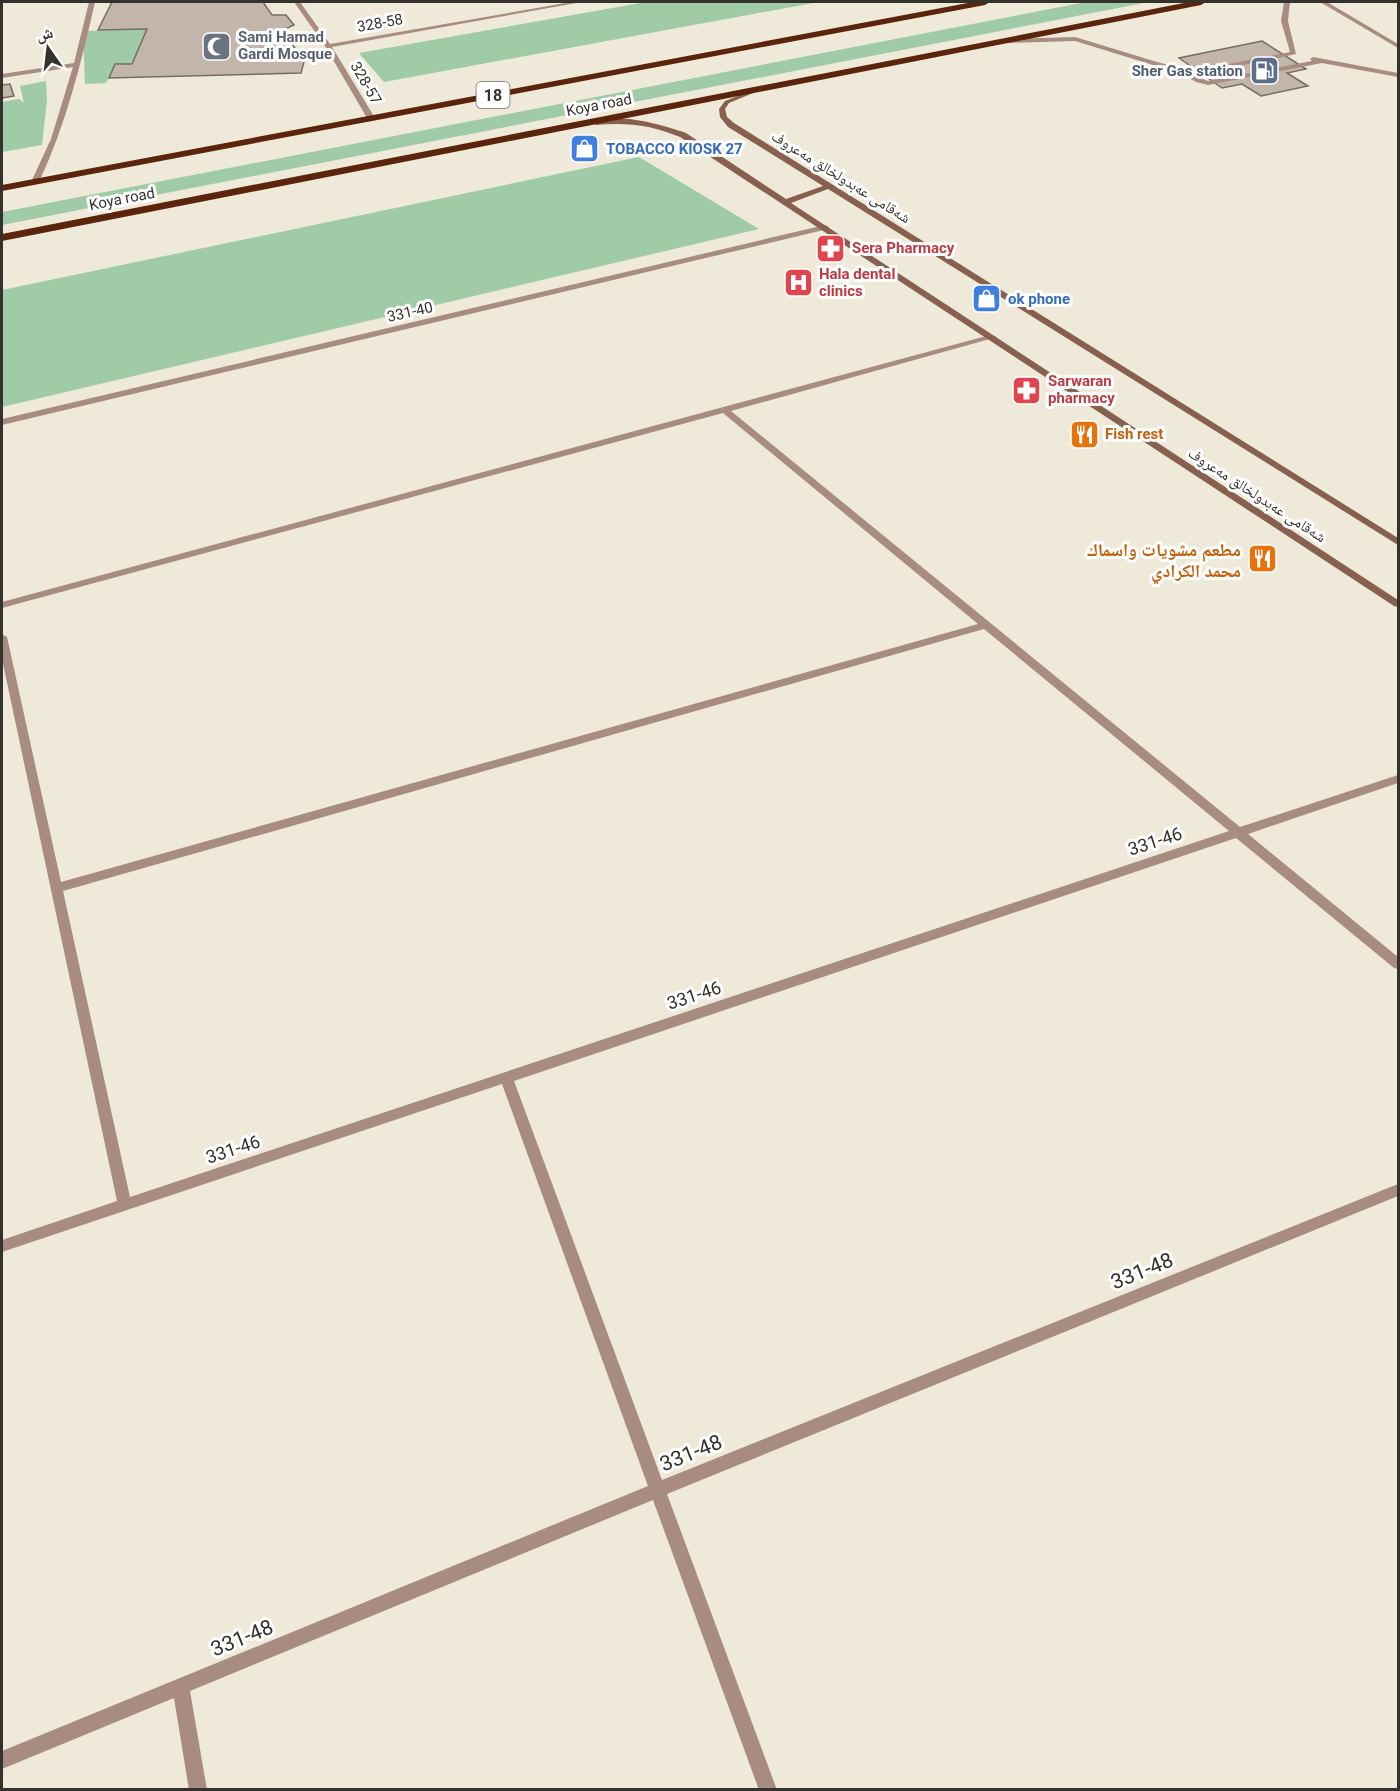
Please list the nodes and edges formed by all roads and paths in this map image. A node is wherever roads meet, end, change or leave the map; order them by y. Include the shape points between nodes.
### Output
1 (92, 2) edge
2 (297, 2) edge
3 (579, 2) edge
4 (985, 2) edge
5 (1202, 2) edge
6 (1287, 2) edge
7 (1323, 2) edge
8 (999, 41) junction
9 (328, 45) junction
10 (1398, 46) edge
11 (1294, 53) junction
12 (1320, 61) junction
13 (78, 64) junction
14 (1193, 73) junction
15 (1398, 75) edge
16 (2, 76) edge
17 (773, 86) junction
18 (371, 118) junction
19 (574, 125) junction
20 (35, 182) junction
21 (830, 186) junction
22 (2, 188) edge
23 (786, 202) junction
24 (825, 227) junction
25 (2, 238) edge
26 (993, 338) junction
27 (725, 410) junction
28 (2, 422) edge
29 (1398, 542) edge
30 (1398, 604) edge
31 (2, 605) edge
32 (986, 625) junction
33 (2, 637) edge
34 (1398, 779) edge
35 (1241, 832) junction
36 (56, 888) junction
37 (1398, 964) edge
38 (506, 1077) junction
39 (1398, 1190) edge
40 (125, 1204) junction
41 (2, 1246) edge
42 (657, 1490) junction
43 (181, 1686) junction
44 (2, 1760) edge
45 (198, 1790) edge
46 (768, 1790) edge

1 - 13 street
2 - 9 street, 328-57
3 - 9 street, 328-58
4 - 18 highway, Koya road / 18
5 - 8 highway, Koya road
6 - 11 street via 1284,23
7 - 10 street
8 - 14 street via 1075,39
8 - 17 highway, Koya road
9 - 18 street, 328-57
11 - 12 street
11 - 14 street
12 - 14 street via 1208,82 1198,81 1191,76
12 - 15 street
13 - 16 street
13 - 20 street via 54,146
17 - 19 highway, Koya road
17 - 21 main road, شەقامی عەبدولخالق مەعروف via 728,102 722,109 724,117
18 - 20 highway, Koya road / 18
19 - 23 main road, شەقامی عەبدولخالق مەعروف via 638,121 659,124 683,135
19 - 25 highway, Koya road
20 - 22 highway, Koya road / 18
21 - 23 main road
21 - 29 main road, شەقامی عەبدولخالق مەعروف
23 - 24 main road, شەقامی عەبدولخالق مەعروف
24 - 26 main road, شەقامی عەبدولخالق مەعروف
24 - 28 street, 331-40
26 - 27 street
26 - 30 main road, شەقامی عەبدولخالق مەعروف
27 - 31 street
27 - 32 street
32 - 35 street
32 - 36 street
33 - 36 street
34 - 35 street, 331-46
35 - 37 street
35 - 38 street, 331-46
36 - 40 street
38 - 40 street, 331-46
38 - 42 street
39 - 42 street, 331-48
40 - 41 street, 331-46
42 - 43 street, 331-48
42 - 46 street
43 - 44 street, 331-48
43 - 45 street

